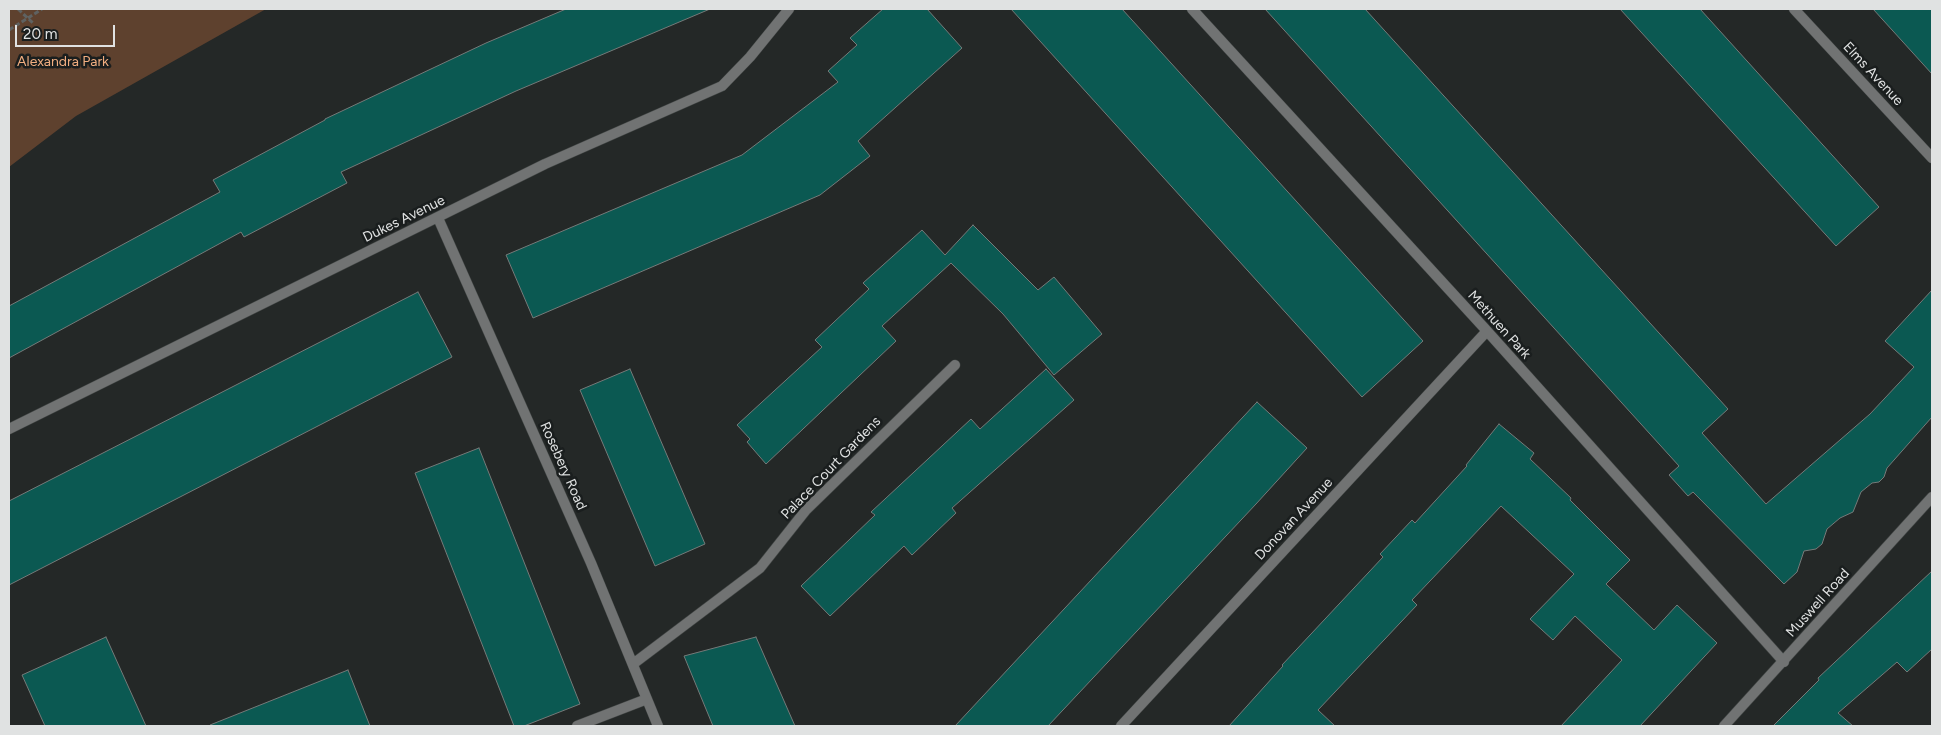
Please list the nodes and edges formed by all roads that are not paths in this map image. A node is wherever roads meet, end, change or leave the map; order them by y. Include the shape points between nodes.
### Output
1 (789, 9) edge
2 (1192, 9) edge
3 (1794, 9) edge
4 (1932, 158) edge
5 (438, 218) junction
6 (1486, 331) junction
7 (955, 365) dead end
8 (9, 429) edge
9 (1932, 497) edge
10 (1784, 662) junction
11 (633, 664) junction
12 (647, 699) junction
13 (577, 726) edge
14 (658, 726) edge
15 (1121, 726) edge
16 (1724, 726) edge

1 - 5 street, Dukes Avenue via 722,86 545,164
2 - 6 street, Methuen Park
3 - 4 street, Elms Avenue
5 - 8 street, Dukes Avenue
5 - 11 street, Rosebery Road
6 - 10 street, Methuen Park
6 - 15 street, Donovan Avenue
7 - 11 street, Palace Court Gardens via 806,510 760,568
9 - 10 street, Muswell Road
10 - 16 street, Muswell Road
11 - 12 street, Rosebery Road
12 - 13 street
12 - 14 street, Rosebery Road

